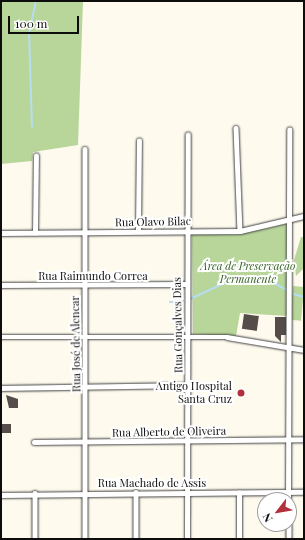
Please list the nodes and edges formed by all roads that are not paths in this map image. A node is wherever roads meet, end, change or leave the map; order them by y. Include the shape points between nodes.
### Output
1 (236, 128) dead end
2 (289, 130) dead end
3 (188, 134) dead end
4 (139, 141) dead end
5 (85, 149) dead end
6 (36, 156) dead end
7 (304, 216) edge
8 (290, 220) junction
9 (188, 230) junction
10 (138, 231) junction
11 (240, 231) junction
12 (1, 233) edge
13 (35, 233) junction
14 (83, 233) junction
15 (186, 284) junction
16 (1, 285) edge
17 (84, 286) junction
18 (188, 336) junction
19 (1, 338) edge
20 (86, 338) junction
21 (291, 348) junction
22 (304, 350) edge
23 (188, 385) junction
24 (86, 387) junction
25 (1, 388) edge
26 (290, 438) junction
27 (304, 439) edge
28 (188, 441) junction
29 (34, 442) dead end
30 (86, 442) junction
31 (288, 491) junction
32 (136, 492) junction
33 (187, 492) junction
34 (304, 492) edge
35 (35, 493) junction
36 (85, 493) junction
37 (239, 493) junction
38 (1, 495) edge
39 (35, 539) edge
40 (85, 539) edge
41 (136, 539) edge
42 (187, 539) edge
43 (239, 539) edge

1 - 11 street
2 - 8 street
3 - 9 street, Rua Gonçalves Dias
4 - 10 street
5 - 14 street, Rua José de Alencar
6 - 13 street
7 - 8 street, Rua Olavo Bilac
8 - 11 street, Rua Olavo Bilac
8 - 21 street
9 - 10 street, Rua Olavo Bilac
9 - 11 street, Rua Olavo Bilac
9 - 15 street, Rua Gonçalves Dias
10 - 14 street, Rua Olavo Bilac
12 - 13 street, Rua Olavo Bilac
13 - 14 street, Rua Olavo Bilac
14 - 17 street, Rua José de Alencar
15 - 17 street, Rua Raimundo Correa
15 - 18 street, Rua Gonçalves Dias
16 - 17 street, Rua Raimundo Correa
17 - 20 street, Rua José de Alencar
18 - 20 street
18 - 21 street via 227,337
18 - 23 street, Rua Gonçalves Dias
19 - 20 street
20 - 24 street, Rua José de Alencar
21 - 22 street
21 - 26 street
23 - 24 street
23 - 28 street, Rua Gonçalves Dias
24 - 25 street
24 - 30 street, Rua José de Alencar
26 - 27 street, Rua Alberto de Oliveira
26 - 28 street, Rua Alberto de Oliveira
26 - 31 street
28 - 30 street, Rua Alberto de Oliveira
28 - 33 street, Rua Gonçalves Dias
29 - 30 street, Rua Alberto de Oliveira
30 - 36 street, Rua José de Alencar
31 - 34 street, Rua Machado de Assis
31 - 37 street, Rua Machado de Assis
32 - 33 street, Rua Machado de Assis
32 - 36 street, Rua Machado de Assis
32 - 41 street
33 - 37 street, Rua Machado de Assis
33 - 42 street, Rua Gonçalves Dias
35 - 36 street, Rua Machado de Assis
35 - 38 street, Rua Machado de Assis
35 - 39 street
36 - 40 street, Rua José de Alencar
37 - 43 street

